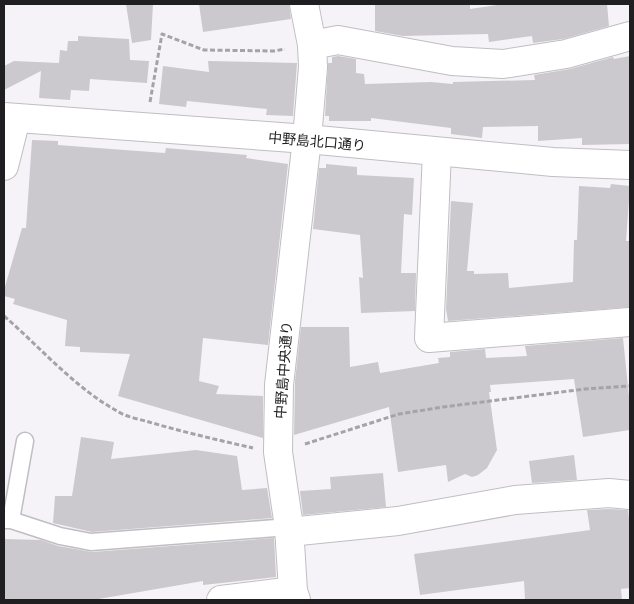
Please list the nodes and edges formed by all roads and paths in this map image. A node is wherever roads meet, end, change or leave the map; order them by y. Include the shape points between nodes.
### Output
1 (304, 4) edge
2 (630, 36) edge
3 (312, 45) junction
4 (10, 117) edge
5 (145, 127) junction
6 (307, 139) junction
7 (437, 152) junction
8 (630, 165) edge
9 (4, 166) edge
10 (4, 316) edge
11 (630, 322) edge
12 (630, 386) edge
13 (25, 441) dead end
14 (278, 452) junction
15 (630, 495) edge
16 (7, 520) edge
17 (289, 530) junction
18 (294, 595) edge
19 (221, 600) edge

1 - 3 street, 中野島中央通り
2 - 3 street via 566,54 503,64 452,61 338,40
3 - 5 path via 274,51 204,50 162,34
3 - 6 street, 中野島中央通り
4 - 5 street, 中野島北口通り
4 - 9 street
5 - 6 street, 中野島北口通り
6 - 7 street, 中野島北口通り
6 - 14 street, 中野島中央通り via 279,384
7 - 8 street, 中野島北口通り
7 - 11 street via 428,338
10 - 14 path via 91,394 118,412 176,430
12 - 14 path via 399,414
13 - 16 lane
14 - 17 street, 中野島中央通り
15 - 17 street via 609,493 515,500 398,521
16 - 17 lane via 91,542
17 - 18 street, 中野島中央通り
18 - 19 street

